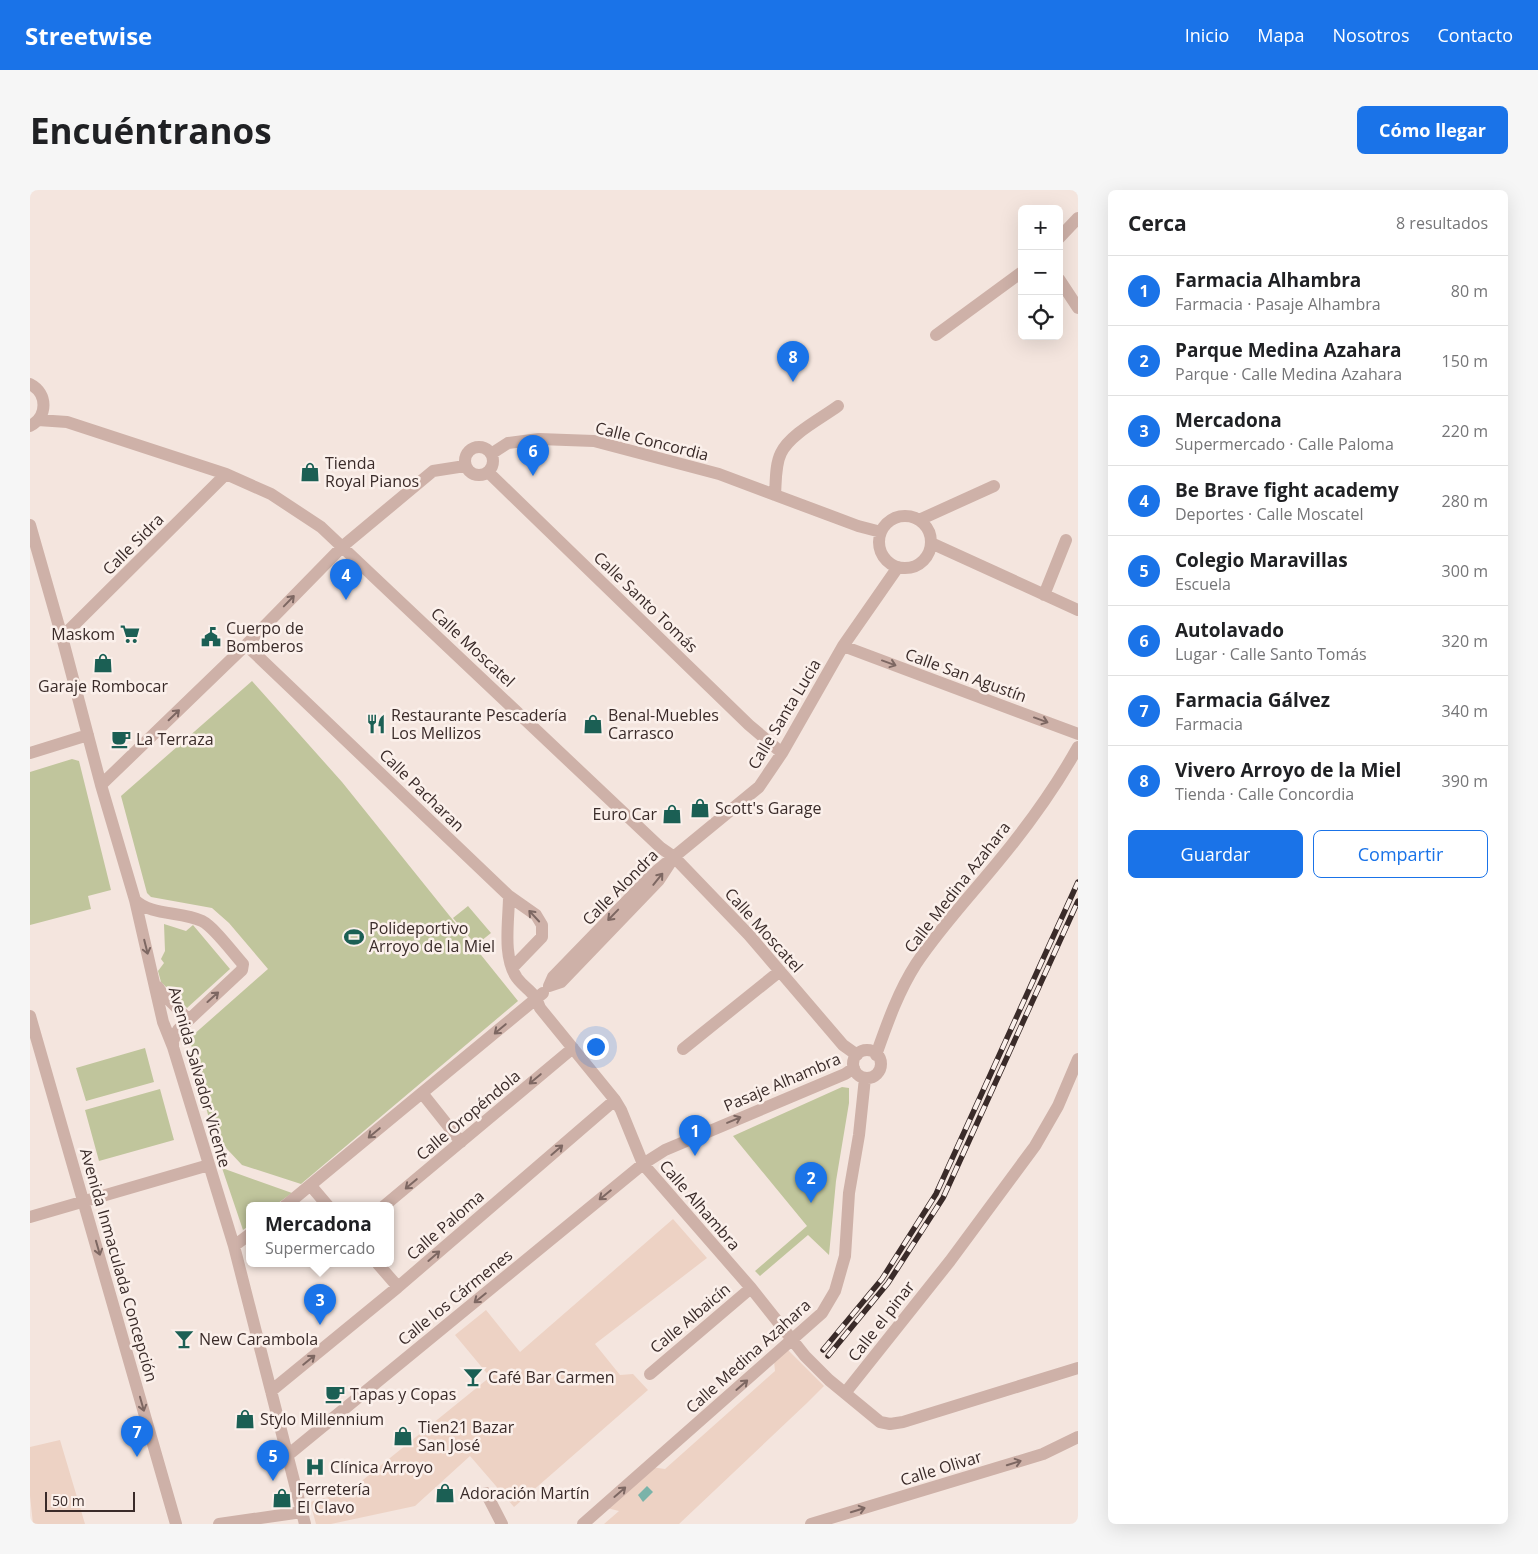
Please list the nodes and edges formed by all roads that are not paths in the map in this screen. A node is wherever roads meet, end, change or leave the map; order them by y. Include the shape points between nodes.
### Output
1 (1078, 218) edge
2 (1063, 234) edge
3 (1018, 275) edge
4 (1063, 285) edge
5 (1078, 308) edge
6 (936, 335) dead end
7 (30, 384) edge
8 (44, 402) junction
9 (838, 406) dead end
10 (67, 422) junction
11 (34, 423) edge
12 (491, 454) junction
13 (465, 466) junction
14 (488, 472) junction
15 (226, 474) junction
16 (994, 486) dead end
17 (775, 495) junction
18 (919, 520) junction
19 (30, 525) edge
20 (881, 532) junction
21 (1066, 540) dead end
22 (931, 543) junction
23 (343, 546) junction
24 (898, 567) junction
25 (1044, 595) junction
26 (1078, 610) edge
27 (62, 637) junction
28 (246, 645) junction
29 (843, 646) junction
30 (1078, 734) edge
31 (88, 735) junction
32 (1078, 747) edge
33 (30, 753) edge
34 (782, 753) junction
35 (101, 786) junction
36 (674, 857) junction
37 (509, 896) junction
38 (135, 900) junction
39 (513, 967) junction
40 (780, 971) junction
41 (155, 980) junction
42 (537, 998) junction
43 (30, 1016) edge
44 (188, 1019) junction
45 (173, 1047) junction
46 (573, 1048) junction
47 (684, 1049) dead end
48 (857, 1055) junction
49 (876, 1055) junction
50 (1078, 1058) edge
51 (854, 1068) junction
52 (865, 1078) junction
53 (422, 1093) junction
54 (614, 1100) junction
55 (461, 1142) junction
56 (643, 1164) junction
57 (209, 1165) junction
58 (311, 1186) junction
59 (84, 1201) junction
60 (290, 1202) edge
61 (325, 1202) edge
62 (389, 1202) edge
63 (30, 1217) edge
64 (246, 1237) edge
65 (234, 1246) junction
66 (381, 1267) edge
67 (398, 1287) junction
68 (751, 1288) junction
69 (792, 1341) junction
70 (1078, 1368) edge
71 (650, 1374) dead end
72 (271, 1391) junction
73 (845, 1393) junction
74 (1078, 1437) edge
75 (288, 1455) junction
76 (486, 1492) dead end
77 (304, 1518) edge
78 (176, 1524) edge
79 (219, 1524) edge
80 (502, 1524) edge
81 (584, 1524) edge
82 (812, 1524) edge

1 - 2 street
3 - 6 street
4 - 5 street
7 - 8 street, Calle Moscatel via 38,390
8 - 10 street, Calle Moscatel
8 - 11 street via 42,415
9 - 17 street via 790,440 781,453
10 - 11 street, Calle Moscatel
10 - 15 street, Calle Moscatel
12 - 13 street via 484,448 470,449 465,457
12 - 14 street via 493,463
12 - 17 street, Calle Concordia via 508,443 539,439 594,441 719,474
13 - 14 street via 470,474 480,476
13 - 23 street via 433,471
14 - 34 street, Calle Santo Tomás via 749,725
15 - 23 street, Calle Moscatel via 271,494 321,527
15 - 27 street, Calle Sidra
16 - 18 street
17 - 20 street, Calle Concordia
18 - 20 street via 901,516 885,524
18 - 22 street via 930,534
19 - 27 street, Avenida Salvador Vicente
20 - 24 street via 879,547 889,562
21 - 25 street
22 - 24 street via 924,560 916,565
22 - 25 street
28 -> 23 street
23 - 36 street, Calle Moscatel
24 - 29 street, Calle Santa Lucia
25 - 26 street
27 - 31 street, Avenida Salvador Vicente
35 -> 28 street
28 - 37 street, Calle Pacharan
29 -> 30 street, Calle San Agustín
29 - 34 street, Calle Santa Lucia
31 - 33 street
31 - 35 street, Avenida Salvador Vicente
32 - 49 street, Calle Medina Azahara via 1046,799 916,965 893,1007
34 - 36 street, Calle Santa Lucia via 758,787
35 - 38 street, Avenida Salvador Vicente
36 - 40 street, Calle Moscatel
36 - 42 street, Calle Alondra via 653,874
37 - 39 street via 508,953
39 -> 37 street, Calle Pacharan via 542,937 542,925 536,915
38 -> 41 street, Avenida Salvador Vicente
44 -> 38 street via 242,970 243,964 204,922 144,907
39 - 42 street via 516,977
40 - 47 street
40 - 48 street, Calle Moscatel via 843,1045
41 - 44 street via 162,993
41 - 45 street, Avenida Salvador Vicente via 163,1022
42 - 46 street, Calle Alhambra via 540,1008
42 -> 53 street, Calle Alondra
43 - 59 street, Avenida Inmaculada Concepción
44 - 45 street via 176,1033
45 - 57 street, Avenida Salvador Vicente
46 - 54 street, Calle Alhambra
46 -> 55 street, Calle Oropéndola
48 - 49 street via 869,1051
48 - 51 street
49 - 52 street via 880,1062 879,1070 874,1076
50 - 73 street, Calle el pinar via 1058,1106 1035,1146 950,1261
51 - 52 street
56 -> 51 street, Pasaje Alhambra via 665,1150
52 - 69 street, Calle Medina Azahara via 845,1256 835,1291 822,1313
53 - 55 street
53 -> 58 street, Calle Alondra
54 - 56 street, Calle Alhambra
67 -> 54 street, Calle Paloma
55 -> 62 street, Calle Oropéndola
56 - 68 street, Calle Alhambra
56 -> 75 street, Calle los Cármenes
57 - 59 street
57 - 65 street, Avenida Salvador Vicente
58 - 60 street, Calle Alondra
58 - 61 street
59 - 63 street
59 -> 78 street, Avenida Inmaculada Concepción
64 - 65 street
65 - 72 street, Avenida Salvador Vicente
66 - 67 street
72 -> 67 street, Calle Paloma
68 - 69 street, Calle Alhambra
68 - 71 street, Calle Albaicín
69 - 73 street, Calle Alhambra
81 -> 69 street, Calle Medina Azahara
70 - 73 street via 890,1424 880,1422
72 - 75 street, Avenida Salvador Vicente
82 -> 74 street, Calle Olivar via 1042,1454
75 - 77 street, Avenida Salvador Vicente
76 - 80 street
77 - 79 street

